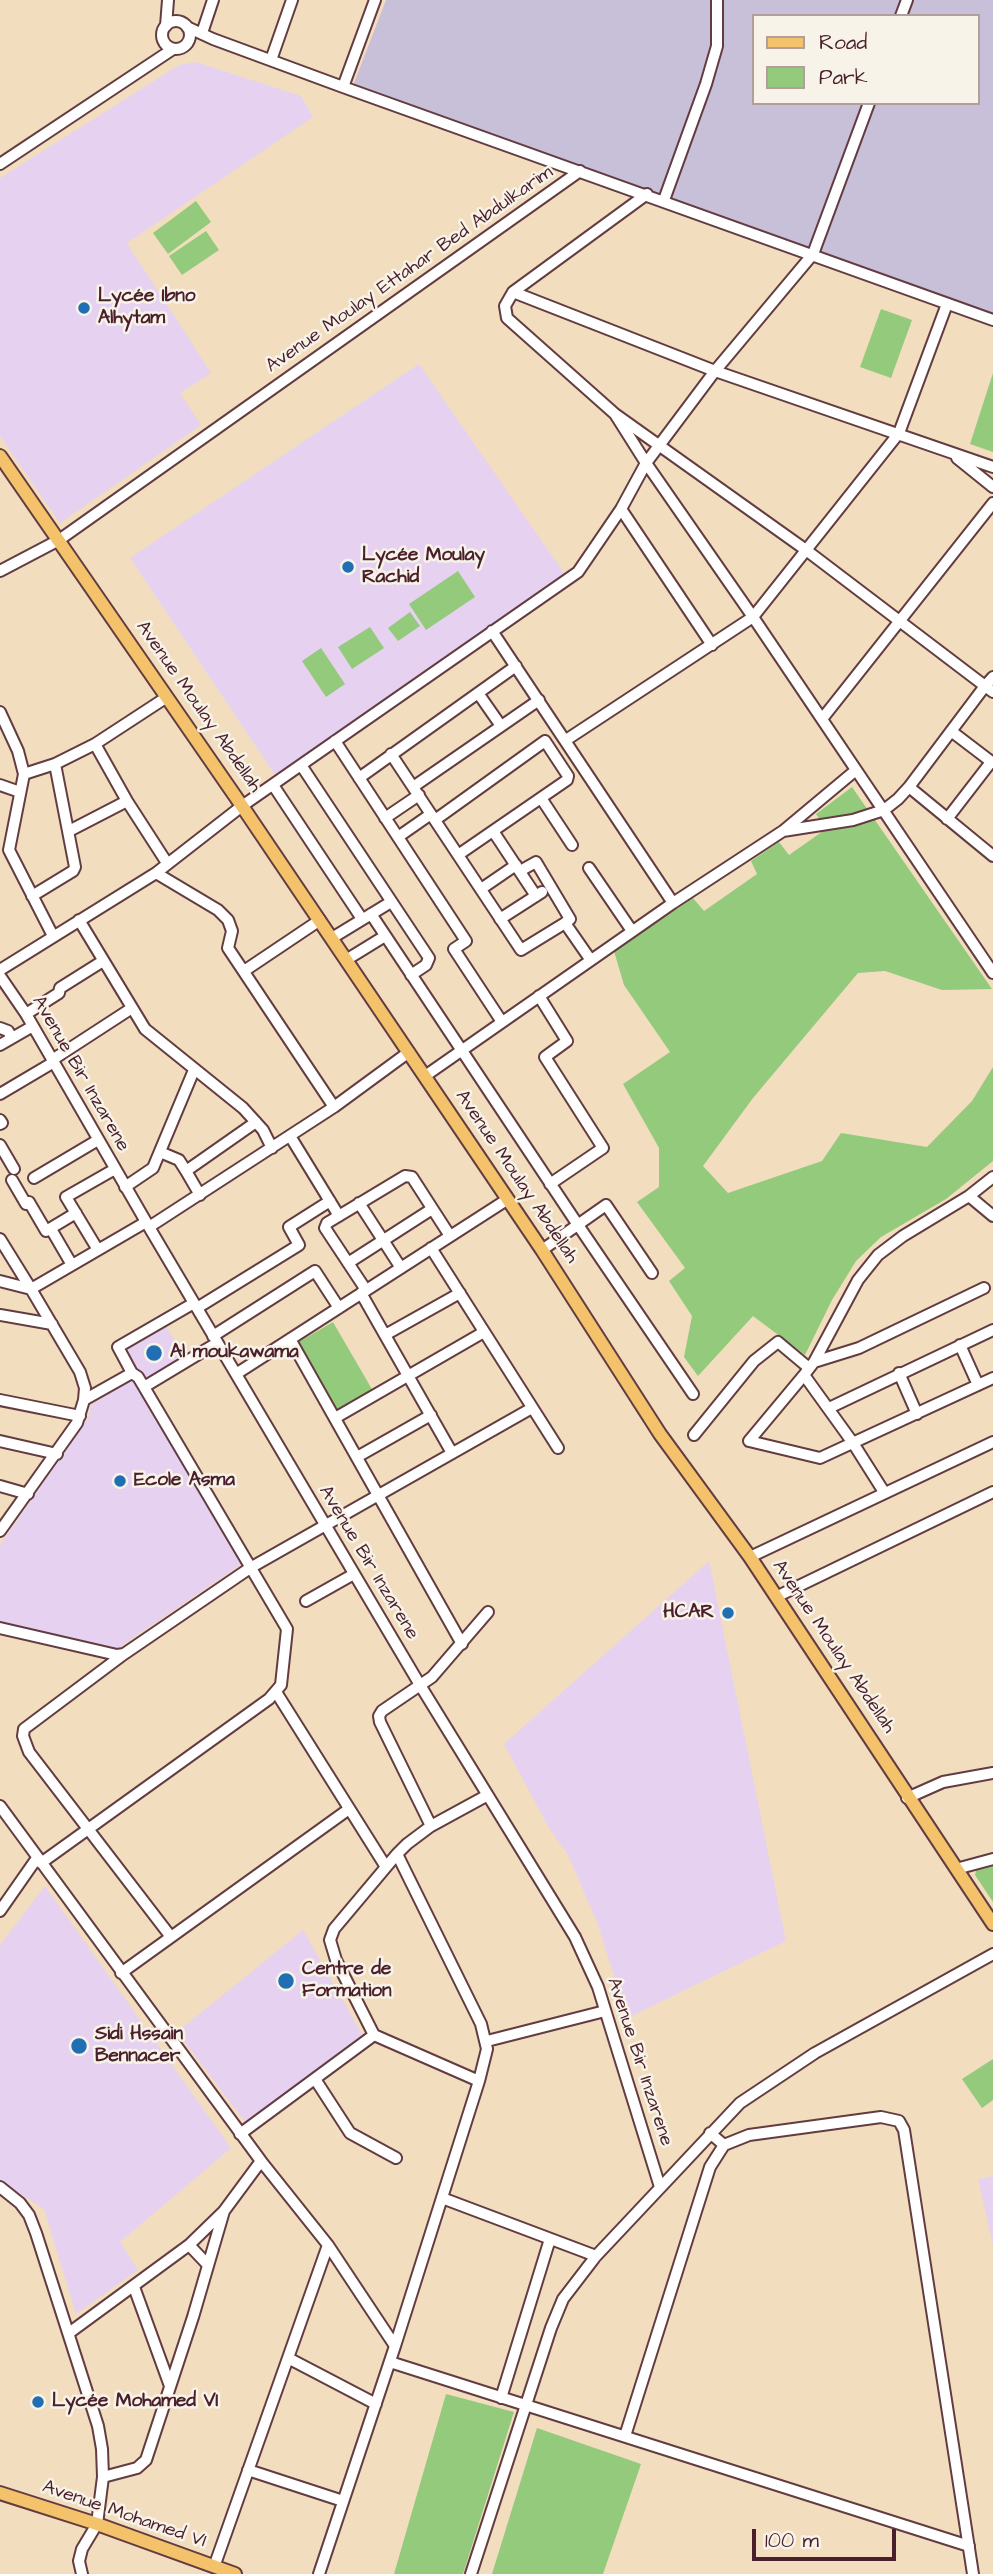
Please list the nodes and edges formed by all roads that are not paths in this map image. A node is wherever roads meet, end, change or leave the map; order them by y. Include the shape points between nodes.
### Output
1 (169, 0) edge
2 (213, 0) edge
3 (292, 0) edge
4 (375, 0) edge
5 (717, 0) edge
6 (183, 24) junction
7 (166, 26) junction
8 (202, 33) junction
9 (162, 39) junction
10 (212, 39) junction
11 (186, 45) junction
12 (173, 49) junction
13 (271, 60) junction
14 (149, 63) junction
15 (343, 87) junction
16 (868, 105) edge
17 (0, 163) edge
18 (580, 171) junction
19 (647, 194) junction
20 (664, 200) junction
21 (813, 254) junction
22 (513, 292) junction
23 (947, 304) junction
24 (993, 320) edge
25 (715, 372) junction
26 (615, 414) junction
27 (899, 433) junction
28 (660, 446) junction
29 (951, 453) junction
30 (0, 456) edge
31 (646, 463) junction
32 (993, 467) edge
33 (993, 487) edge
34 (993, 503) edge
35 (621, 509) junction
36 (59, 540) junction
37 (806, 550) junction
38 (0, 571) edge
39 (753, 617) junction
40 (898, 620) junction
41 (492, 631) junction
42 (712, 645) junction
43 (516, 666) junction
44 (990, 685) edge
45 (478, 693) junction
46 (167, 697) junction
47 (539, 700) junction
48 (1, 719) edge
49 (822, 719) junction
50 (501, 726) junction
51 (951, 731) junction
52 (563, 736) junction
53 (335, 741) junction
54 (545, 741) junction
55 (95, 744) junction
56 (391, 754) junction
57 (992, 762) edge
58 (55, 764) junction
59 (302, 765) junction
60 (856, 770) junction
61 (24, 774) junction
62 (359, 778) junction
63 (0, 785) edge
64 (273, 785) junction
65 (908, 786) junction
66 (416, 791) junction
67 (20, 792) junction
68 (541, 798) junction
69 (127, 801) junction
70 (242, 806) junction
71 (884, 810) junction
72 (433, 817) junction
73 (385, 818) junction
74 (947, 819) junction
75 (69, 831) junction
76 (493, 831) junction
77 (783, 831) junction
78 (398, 837) junction
79 (572, 845) dead end
80 (5, 849) edge
81 (458, 855) junction
82 (993, 856) edge
83 (167, 863) junction
84 (518, 868) junction
85 (589, 868) dead end
86 (156, 873) junction
87 (550, 887) junction
88 (481, 890) junction
89 (32, 896) junction
90 (536, 896) junction
91 (391, 902) junction
92 (673, 903) junction
93 (366, 917) junction
94 (500, 919) junction
95 (79, 920) junction
96 (320, 920) junction
97 (565, 923) junction
98 (632, 931) junction
99 (53, 936) junction
100 (385, 936) junction
101 (332, 939) junction
102 (590, 959) junction
103 (346, 960) junction
104 (103, 961) junction
105 (0, 970) edge
106 (244, 971) junction
107 (993, 973) edge
108 (411, 975) junction
109 (0, 976) edge
110 (539, 996) junction
111 (132, 1008) junction
112 (26, 1014) junction
113 (502, 1022) junction
114 (33, 1026) junction
115 (0, 1028) edge
116 (12, 1038) junction
117 (0, 1045) edge
118 (461, 1051) junction
119 (409, 1052) junction
120 (53, 1061) junction
121 (194, 1070) junction
122 (425, 1076) junction
123 (0, 1094) edge
124 (334, 1107) junction
125 (256, 1122) junction
126 (290, 1136) junction
127 (98, 1140) junction
128 (1, 1148) edge
129 (272, 1148) junction
130 (160, 1152) junction
131 (115, 1169) junction
132 (186, 1171) junction
133 (993, 1177) edge
134 (34, 1178) dead end
135 (550, 1184) junction
136 (125, 1187) junction
137 (200, 1195) junction
138 (969, 1196) junction
139 (508, 1199) junction
140 (330, 1201) junction
141 (359, 1203) junction
142 (432, 1209) junction
143 (76, 1213) junction
144 (339, 1216) junction
145 (993, 1216) edge
146 (147, 1225) junction
147 (578, 1225) junction
148 (51, 1229) junction
149 (450, 1236) junction
150 (0, 1239) edge
151 (383, 1241) junction
152 (431, 1248) junction
153 (98, 1250) junction
154 (542, 1250) junction
155 (348, 1263) junction
156 (72, 1265) junction
157 (401, 1268) junction
158 (652, 1273) dead end
159 (0, 1281) edge
160 (984, 1288) dead end
161 (32, 1289) junction
162 (364, 1292) junction
163 (460, 1293) junction
164 (195, 1306) junction
165 (339, 1308) junction
166 (0, 1315) edge
167 (52, 1324) junction
168 (993, 1330) edge
169 (484, 1332) junction
170 (385, 1335) junction
171 (215, 1339) junction
172 (290, 1339) junction
173 (960, 1345) junction
174 (809, 1368) junction
175 (132, 1373) junction
176 (899, 1373) junction
177 (236, 1374) junction
178 (409, 1377) junction
179 (993, 1378) edge
180 (978, 1385) junction
181 (144, 1387) junction
182 (693, 1394) dead end
183 (85, 1400) junction
184 (0, 1401) edge
185 (532, 1408) junction
186 (829, 1408) junction
187 (918, 1414) junction
188 (431, 1415) junction
189 (80, 1416) junction
190 (335, 1418) junction
191 (694, 1435) dead end
192 (0, 1441) edge
193 (993, 1442) edge
194 (852, 1443) junction
195 (558, 1448) dead end
196 (452, 1453) junction
197 (57, 1454) junction
198 (357, 1457) junction
199 (0, 1486) edge
200 (884, 1492) junction
201 (993, 1492) edge
202 (28, 1494) junction
203 (378, 1495) junction
204 (325, 1525) junction
205 (0, 1531) edge
206 (750, 1557) junction
207 (250, 1568) junction
208 (354, 1574) junction
209 (776, 1597) junction
210 (306, 1601) dead end
211 (488, 1612) dead end
212 (0, 1628) edge
213 (462, 1644) junction
214 (124, 1654) junction
215 (420, 1685) junction
216 (276, 1692) junction
217 (993, 1773) edge
218 (486, 1796) junction
219 (907, 1798) junction
220 (0, 1806) edge
221 (349, 1808) junction
222 (431, 1826) junction
223 (89, 1829) junction
224 (397, 1854) junction
225 (993, 1859) edge
226 (39, 1861) junction
227 (386, 1867) junction
228 (956, 1869) junction
229 (0, 1911) edge
230 (993, 1924) edge
231 (171, 1937) junction
232 (993, 1954) edge
233 (121, 1973) junction
234 (606, 2011) junction
235 (374, 2035) junction
236 (487, 2041) junction
237 (315, 2079) junction
238 (479, 2081) junction
239 (710, 2133) junction
240 (240, 2134) junction
241 (724, 2144) junction
242 (396, 2158) dead end
243 (261, 2161) junction
244 (0, 2187) edge
245 (660, 2187) junction
246 (442, 2198) junction
247 (224, 2211) junction
248 (550, 2239) junction
249 (189, 2245) junction
250 (328, 2245) junction
251 (596, 2256) junction
252 (208, 2265) junction
253 (134, 2287) junction
254 (69, 2333) junction
255 (395, 2346) junction
256 (288, 2358) junction
257 (390, 2362) junction
258 (170, 2387) junction
259 (500, 2398) junction
260 (376, 2404) junction
261 (526, 2406) junction
262 (625, 2436) junction
263 (248, 2470) junction
264 (103, 2477) junction
265 (0, 2493) edge
266 (343, 2501) junction
267 (97, 2524) junction
268 (969, 2546) junction
269 (79, 2561) junction
270 (223, 2571) edge
271 (474, 2571) edge
272 (75, 2574) edge
273 (82, 2574) edge
274 (319, 2574) edge
275 (974, 2574) edge

1 - 6 street
1 - 7 street
2 - 8 street
3 - 13 street
4 - 15 street
5 - 20 street via 717,46
6 - 7 street
6 - 8 street
6 - 11 street via 190,36
7 - 9 street
8 - 10 street
9 - 12 street
9 - 14 street
10 - 11 street
10 - 13 street
11 - 12 street
12 - 14 street
13 - 15 street
14 - 17 street
15 - 18 street
16 - 21 street
18 - 19 street, Avenue Moulay Ettahar Bed Abdulkarim
18 - 36 street, Avenue Moulay Ettahar Bed Abdulkarim
19 - 20 street, Avenue Moulay Ettahar Bed Abdulkarim
19 - 22 street
20 - 21 street, Avenue Moulay Ettahar Bed Abdulkarim
21 - 23 street, Avenue Moulay Ettahar Bed Abdulkarim
21 - 25 street
22 - 25 street
22 - 26 street via 505,306 507,317
23 - 24 street, Avenue Moulay Ettahar Bed Abdulkarim
23 - 27 street
25 - 27 street
25 - 28 street
26 - 28 street
26 - 31 street
27 - 29 street
27 - 37 street
28 - 31 street
28 - 37 street
29 - 32 street
29 - 33 street
30 - 36 main road, Avenue Moulay Abdellah
31 - 35 street
31 - 39 street
34 - 40 street
35 - 41 street via 578,572
35 - 42 street
36 - 38 street, Avenue Moulay Ettahar Bed Abdulkarim
36 - 46 main road, Avenue Moulay Abdellah
37 - 39 street
37 - 40 street
39 - 42 street
39 - 49 street
40 - 44 street
40 - 49 street
41 - 43 street
41 - 53 street
42 - 52 street
43 - 45 street
43 - 47 street
44 - 51 street
45 - 50 street
45 - 56 street
46 - 55 street
46 - 70 main road, Avenue Moulay Abdellah
47 - 50 street
47 - 52 street
48 - 61 street
49 - 60 street
50 - 66 street
51 - 57 street
51 - 65 street
52 - 54 street
52 - 92 street
53 - 59 street
53 - 62 street
54 - 68 street via 569,778
54 - 72 street
55 - 58 street
55 - 69 street
56 - 62 street
56 - 66 street
57 - 74 street
58 - 61 street
58 - 75 street
59 - 64 street
59 - 91 street
60 - 71 street
60 - 77 street
61 - 67 street
62 - 73 street
63 - 67 street
64 - 70 street
64 - 93 street
65 - 71 street
65 - 74 street
66 - 72 street
66 - 73 street
67 - 80 street
68 - 76 street
68 - 79 street
69 - 75 street
69 - 83 street
70 - 83 street
70 - 96 main road, Avenue Moulay Abdellah
71 - 77 street
71 - 107 street
72 - 78 street
72 - 81 street
73 - 78 street
74 - 82 street
75 - 89 street via 73,871
76 - 81 street
76 - 84 street
77 - 92 street
78 - 113 street via 466,941 454,950
80 - 89 street
81 - 88 street
83 - 86 street
84 - 87 street via 536,862
84 - 88 street
84 - 90 street
85 - 98 street
86 - 95 street
86 - 106 street via 228,920 232,931 228,948
87 - 90 street
87 - 97 street via 570,919
88 - 94 street
89 - 99 street
90 - 94 street
91 - 93 street
91 - 108 street via 429,958
92 - 98 street
93 - 100 street
93 - 101 street
94 - 97 street via 522,951
95 - 99 street
95 - 104 street
96 - 101 main road, Avenue Moulay Abdellah
96 - 106 street
97 - 102 street
98 - 102 street
99 - 105 street
100 - 103 street
100 - 108 street
101 - 103 main road, Avenue Moulay Abdellah
102 - 110 street
103 - 119 main road, Avenue Moulay Abdellah
104 - 111 street
104 - 112 street
106 - 124 street
108 - 118 street
109 - 112 street, Avenue Bir Inzarene
110 - 113 street
110 - 135 street via 568,1041 545,1057 603,1148
111 - 120 street
111 - 121 street via 145,1030
112 - 114 street, Avenue Bir Inzarene
113 - 118 street
114 - 116 street
114 - 120 street, Avenue Bir Inzarene
115 - 116 street
116 - 117 street
118 - 122 street
118 - 135 street
119 - 122 main road, Avenue Moulay Abdellah
119 - 124 street
120 - 123 street
120 - 127 street, Avenue Bir Inzarene
121 - 125 street
121 - 130 street
122 - 139 main road, Avenue Moulay Abdellah
124 - 126 street
125 - 129 street
125 - 132 street
126 - 129 street
126 - 140 street
127 - 131 street, Avenue Bir Inzarene
127 - 134 street
128 - 148 street via 26,1204 29,1202 46,1231
129 - 137 street
130 - 132 street via 179,1160
130 - 136 street via 153,1168
131 - 136 street, Avenue Bir Inzarene
131 - 143 street via 66,1197
132 - 137 street
133 - 138 street
135 - 147 street
136 - 146 street, Avenue Bir Inzarene
137 - 146 street
138 - 145 street
138 - 174 street via 878,1255 858,1280
139 - 149 street
139 - 154 main road, Avenue Moulay Abdellah
140 - 144 street
140 - 164 street via 289,1227 299,1245
141 - 142 street via 405,1176 412,1177
141 - 144 street
141 - 151 street
142 - 149 street
142 - 151 street
143 - 148 street
143 - 153 street
144 - 155 street via 325,1228
146 - 153 street
146 - 164 street, Avenue Bir Inzarene
147 - 154 street
147 - 158 street via 606,1205
147 - 182 street
148 - 156 street
149 - 152 street
150 - 161 street
151 - 155 street
151 - 157 street
152 - 157 street
152 - 163 street
153 - 156 street
154 - 206 main road, Avenue Moulay Abdellah via 660,1434
155 - 162 street
156 - 161 street
157 - 162 street
159 - 161 street
160 - 174 street
161 - 167 street
162 - 165 street
162 - 170 street
163 - 169 street
163 - 170 street
164 - 171 street, Avenue Bir Inzarene
164 - 175 street via 118,1347
165 - 171 street via 315,1271
165 - 172 street
166 - 167 street
167 - 183 street via 80,1372
168 - 173 street
169 - 178 street
169 - 185 street
170 - 178 street
171 - 177 street, Avenue Bir Inzarene
171 - 181 street
172 - 177 street
172 - 190 street
173 - 176 street
173 - 180 street
174 - 186 street
174 - 191 street via 778,1342 754,1361
174 - 194 street via 749,1441 820,1458
175 - 181 street
175 - 183 street
176 - 186 street
176 - 187 street
177 - 204 street, Avenue Bir Inzarene
178 - 188 street
178 - 190 street
179 - 180 street
180 - 187 street
181 - 207 street
183 - 189 street
184 - 189 street
185 - 195 street
185 - 196 street
186 - 194 street
187 - 194 street
188 - 196 street
188 - 198 street
189 - 197 street
190 - 198 street
192 - 197 street
193 - 200 street
194 - 200 street
196 - 203 street
197 - 202 street
198 - 203 street
199 - 202 street
200 - 206 street
201 - 209 street
202 - 205 street
203 - 204 street
203 - 213 street
204 - 207 street
204 - 208 street, Avenue Bir Inzarene
206 - 209 main road, Avenue Moulay Abdellah
207 - 214 street
207 - 216 street via 287,1629 281,1685
208 - 210 street
208 - 215 street, Avenue Bir Inzarene
209 - 219 main road, Avenue Moulay Abdellah
211 - 213 street
212 - 214 street
213 - 215 street
214 - 223 street via 24,1729 29,1752
215 - 218 street, Avenue Bir Inzarene
215 - 222 street via 379,1716
216 - 221 street
216 - 223 street
217 - 219 street via 943,1782
218 - 222 street
218 - 234 street, Avenue Bir Inzarene via 575,1937
219 - 228 main road, Avenue Moulay Abdellah
220 - 226 street
221 - 227 street
221 - 231 street
222 - 224 street
223 - 226 street
223 - 231 street
224 - 227 street
224 - 236 street
225 - 228 street
226 - 229 street
226 - 233 street
227 - 235 street via 334,1928 330,1940
228 - 230 main road, Avenue Moulay Abdellah
231 - 233 street
232 - 239 street via 778,2076 740,2103
233 - 240 street
234 - 236 street
234 - 245 street, Avenue Bir Inzarene
235 - 237 street
235 - 238 street
236 - 238 street
237 - 240 street
237 - 242 street via 350,2133
238 - 246 street
239 - 241 street
239 - 245 street
240 - 243 street
241 - 262 street via 710,2167
241 - 268 street via 749,2134 881,2116 899,2122 904,2130
243 - 247 street
243 - 250 street
244 - 254 street via 29,2215
245 - 251 street
246 - 248 street
246 - 255 street
247 - 249 street
247 - 252 street
248 - 251 street
248 - 259 street
249 - 252 street
249 - 253 street
250 - 255 street
250 - 256 street
251 - 261 street via 563,2299
252 - 258 street
253 - 254 street
253 - 258 street
254 - 264 street via 98,2426
255 - 257 street
256 - 260 street
256 - 263 street
257 - 259 street
257 - 260 street
258 - 264 street via 142,2465
259 - 261 street
260 - 266 street
261 - 262 street
261 - 271 street
262 - 268 street
263 - 266 street
263 - 270 street
264 - 267 street
265 - 267 main road, Avenue Mohamed VI
266 - 274 street
267 - 269 street
267 - 270 main road, Avenue Mohamed VI
268 - 275 street
269 - 272 street
269 - 273 street

